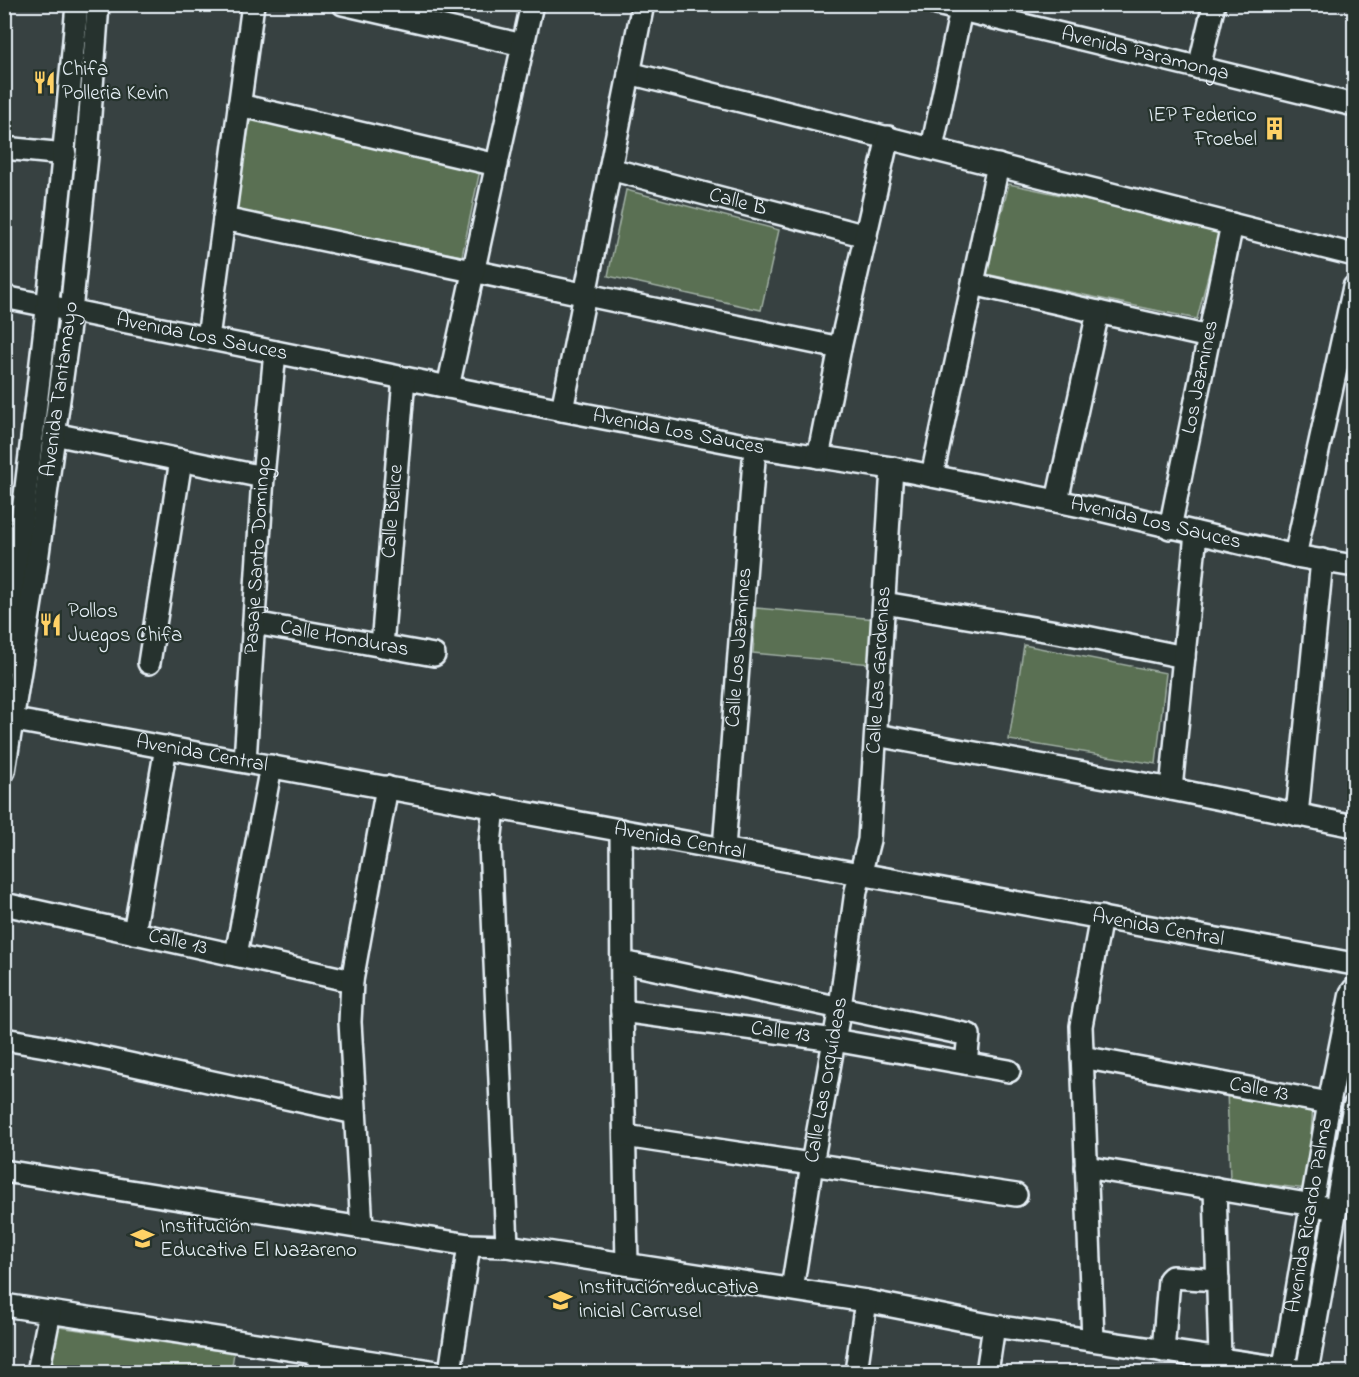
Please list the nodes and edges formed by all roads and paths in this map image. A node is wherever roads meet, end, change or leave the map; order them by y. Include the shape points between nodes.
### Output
1 (77, 4) edge
2 (98, 4) edge
3 (253, 4) edge
4 (343, 4) edge
5 (532, 4) edge
6 (644, 4) edge
7 (1214, 4) edge
8 (950, 7) edge
9 (523, 45) junction
10 (1198, 68) junction
11 (629, 74) junction
12 (239, 105) junction
13 (1354, 105) edge
14 (888, 137) junction
15 (4, 148) edge
16 (932, 148) junction
17 (65, 154) junction
18 (497, 165) junction
19 (999, 165) junction
20 (610, 169) junction
21 (224, 219) junction
22 (1232, 224) junction
23 (866, 236) junction
24 (1354, 255) edge
25 (474, 272) junction
26 (973, 284) junction
27 (1354, 287) edge
28 (585, 295) junction
29 (4, 297) edge
30 (49, 307) junction
31 (71, 311) junction
32 (1098, 312) junction
33 (1209, 337) junction
34 (208, 338) junction
35 (840, 348) junction
36 (275, 352) junction
37 (404, 378) junction
38 (448, 387) junction
39 (562, 410) junction
40 (54, 434) junction
41 (755, 447) junction
42 (818, 457) junction
43 (181, 460) junction
44 (892, 468) junction
45 (932, 476) junction
46 (262, 477) junction
47 (1057, 501) junction
48 (1170, 528) junction
49 (1196, 533) junction
50 (1295, 556) junction
51 (1322, 560) junction
52 (1354, 566) edge
53 (10, 578) edge
54 (884, 603) junction
55 (254, 623) junction
56 (382, 646) junction
57 (434, 655) dead end
58 (1184, 657) junction
59 (4, 663) edge
60 (149, 663) dead end
61 (9, 718) edge
62 (876, 735) junction
63 (166, 747) junction
64 (245, 761) junction
65 (271, 766) junction
66 (4, 771) edge
67 (387, 787) junction
68 (1171, 789) junction
69 (494, 807) junction
70 (1297, 815) junction
71 (1354, 826) edge
72 (621, 830) junction
73 (724, 849) junction
74 (862, 874) junction
75 (4, 904) edge
76 (1101, 917) junction
77 (134, 933) junction
78 (236, 955) junction
79 (622, 962) junction
80 (1354, 964) edge
81 (352, 981) junction
82 (1354, 989) edge
83 (840, 1008) junction
84 (622, 1011) junction
85 (4, 1039) edge
86 (834, 1040) junction
87 (1082, 1057) junction
88 (966, 1063) junction
89 (1009, 1071) dead end
90 (1329, 1103) junction
91 (1354, 1106) edge
92 (355, 1113) junction
93 (625, 1136) junction
94 (812, 1164) junction
95 (1086, 1167) junction
96 (4, 1171) edge
97 (1215, 1188) junction
98 (1016, 1195) dead end
99 (1313, 1204) junction
100 (1335, 1209) junction
101 (362, 1228) junction
102 (469, 1245) junction
103 (507, 1246) junction
104 (627, 1264) junction
105 (1218, 1280) junction
106 (792, 1289) junction
107 (866, 1300) junction
108 (4, 1305) edge
109 (50, 1312) junction
110 (994, 1326) junction
111 (1093, 1340) junction
112 (1163, 1351) junction
113 (1220, 1359) junction
114 (320, 1364) edge
115 (1283, 1371) edge
116 (38, 1372) edge
117 (437, 1372) edge
118 (450, 1372) edge
119 (856, 1372) edge
120 (987, 1372) edge
121 (1308, 1372) edge

1 - 17 street, Avenida Tantamayo
2 - 31 street, Avenida Tantamayo
3 - 12 street
4 - 9 street
5 - 9 street
6 - 11 street
7 - 10 street
8 - 10 street, Avenida Paramonga
8 - 16 street
9 - 18 street
10 - 13 street, Avenida Paramonga
11 - 14 street
11 - 20 street
12 - 18 street
12 - 21 street
14 - 16 street
14 - 23 street
15 - 17 street
16 - 19 street
17 - 30 street, Avenida Tantamayo
18 - 25 street
19 - 22 street
19 - 26 street
20 - 23 street, Calle B
20 - 28 street
21 - 25 street
21 - 34 street
22 - 24 street
22 - 33 street, Los Jazmines
23 - 35 street
25 - 28 street
25 - 38 street
26 - 32 street
26 - 45 street
27 - 50 street
28 - 35 street
28 - 39 street
29 - 30 street, Avenida Los Sauces
30 - 31 street, Avenida Los Sauces
30 - 53 street, Avenida Tantamayo
31 - 34 street, Avenida Los Sauces
31 - 40 street, Avenida Tantamayo
32 - 33 street
32 - 47 street
33 - 48 street, Los Jazmines
34 - 36 street, Avenida Los Sauces
35 - 42 street
36 - 37 street, Avenida Los Sauces
36 - 46 street, Pasaje Santo Domingo
37 - 38 street, Avenida Los Sauces
37 - 56 street, Calle Bélice
38 - 39 street, Avenida Los Sauces
39 - 41 street, Avenida Los Sauces
40 - 43 street
40 - 61 street, Avenida Tantamayo
41 - 42 street, Avenida Los Sauces
41 - 73 street, Calle Los Jazmines
42 - 44 street, Avenida Los Sauces
43 - 46 street
43 - 60 street
44 - 45 street, Avenida Los Sauces
44 - 54 street, Calle Las Gardenias
45 - 47 street, Avenida Los Sauces
46 - 55 street, Pasaje Santo Domingo
47 - 48 street, Avenida Los Sauces
48 - 49 street, Avenida Los Sauces
49 - 50 street, Avenida Los Sauces
49 - 58 street
50 - 51 street, Avenida Los Sauces
51 - 52 street, Avenida Los Sauces
51 - 70 street
53 - 59 street, Avenida Tantamayo
54 - 58 street
54 - 62 street, Calle Las Gardenias
55 - 56 street, Calle Honduras
55 - 64 street, Pasaje Santo Domingo
56 - 57 street, Calle Honduras
58 - 68 street
61 - 63 street, Avenida Central
61 - 66 street, Avenida Tantamayo
62 - 68 street
62 - 74 street, Calle Las Gardenias
63 - 64 street, Avenida Central
63 - 77 street
64 - 65 street, Avenida Central
65 - 67 street, Avenida Central
65 - 78 street
67 - 69 street, Avenida Central
67 - 81 street
68 - 70 street
69 - 72 street, Avenida Central
69 - 103 street via 490,844
70 - 71 street
72 - 73 street, Avenida Central
72 - 79 street
73 - 74 street, Avenida Central
74 - 76 street, Avenida Central
74 - 83 street, Calle Las Orquídeas via 856,891
75 - 77 street, Calle 13
76 - 80 street, Avenida Central
76 - 87 street via 1081,1026
77 - 78 street, Calle 13
78 - 81 street, Calle 13
79 - 83 street, Calle 13
79 - 84 street
81 - 92 street
82 - 90 street, Avenida Ricardo Palma
83 - 86 street, Calle Las Orquídeas
83 - 88 street, Calle 13 via 969,1035
84 - 86 street, Calle 13
84 - 93 street
85 - 92 street
86 - 88 street, Calle 13
86 - 94 street, Calle Las Orquídeas
87 - 90 street, Calle 13
87 - 95 street
88 - 89 street, Calle 13
90 - 99 street, Avenida Ricardo Palma
91 - 100 street, Avenida Ricardo Palma
92 - 101 street
93 - 94 street
93 - 104 street
94 - 98 street
94 - 106 street, Calle Las Orquídeas
95 - 97 street
95 - 111 street
96 - 101 street
97 - 99 street
97 - 105 street
99 - 100 street
99 - 115 street, Avenida Ricardo Palma
100 - 121 street, Avenida Ricardo Palma
101 - 102 street
102 - 103 street
102 - 118 street
103 - 104 street
104 - 106 street
105 - 112 street via 1169,1280
105 - 113 street
106 - 107 street
107 - 110 street
107 - 119 street
108 - 109 street
109 - 114 street
109 - 116 street
110 - 111 street
110 - 120 street
111 - 112 street
112 - 113 street
113 - 115 street
114 - 117 street
115 - 121 street

